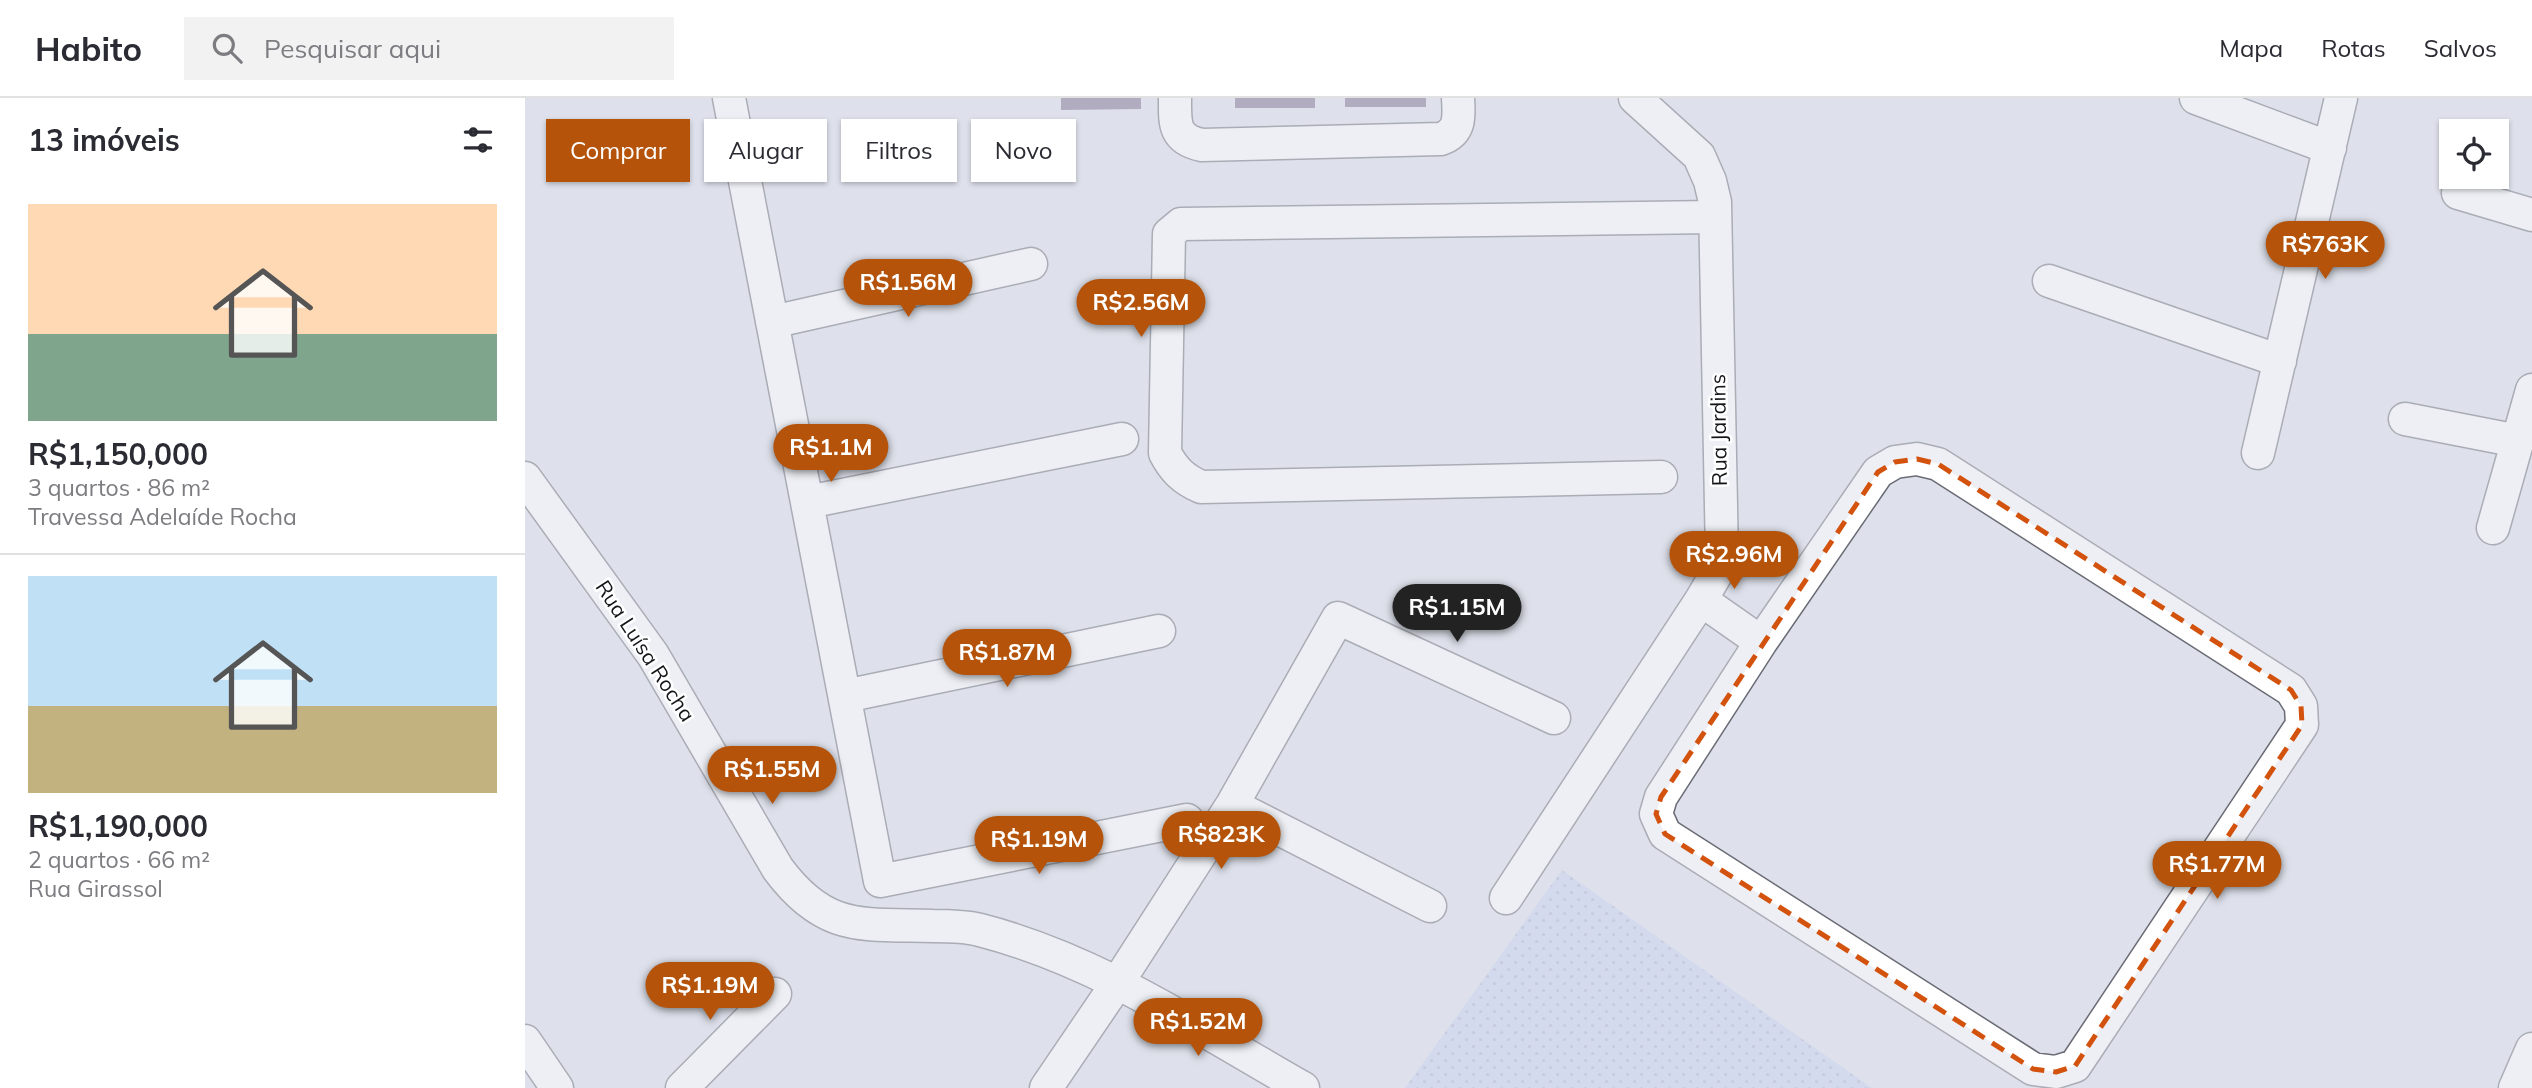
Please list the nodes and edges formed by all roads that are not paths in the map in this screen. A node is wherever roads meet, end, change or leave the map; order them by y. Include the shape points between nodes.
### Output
1 (729, 98) edge
2 (1175, 98) edge
3 (1458, 98) edge
4 (1635, 98) edge
5 (2196, 98) edge
6 (2341, 98) edge
7 (2330, 148) junction
8 (2458, 193) dead end
9 (2532, 215) edge
10 (1715, 217) junction
11 (1031, 264) dead end
12 (2049, 281) dead end
13 (772, 322) junction
14 (2280, 361) junction
15 (2532, 390) edge
16 (2405, 419) dead end
17 (1122, 439) dead end
18 (2518, 441) junction
19 (2258, 453) dead end
20 (1661, 477) dead end
21 (525, 478) edge
22 (808, 502) junction
23 (2493, 528) dead end
24 (1701, 600) junction
25 (1159, 631) dead end
26 (1761, 642) junction
27 (845, 695) junction
28 (1554, 718) dead end
29 (1232, 805) junction
30 (1187, 820) dead end
31 (1506, 898) dead end
32 (1430, 906) dead end
33 (1118, 982) junction
34 (775, 994) dead end
35 (525, 1041) edge
36 (2532, 1049) edge
37 (557, 1088) edge
38 (682, 1088) edge
39 (1046, 1088) edge
40 (1303, 1088) edge
41 (2515, 1088) edge

1 - 13 street
2 - 3 street via 1175,126 1186,139 1202,145 1441,139 1457,127
4 - 10 street, Rua Jardins via 1699,156 1710,181
5 - 7 street
6 - 7 street
7 - 14 street
8 - 9 street
10 - 20 street via 1181,224 1169,234 1165,453 1191,483
10 - 24 street, Rua Jardins via 1722,557
11 - 13 street
12 - 14 street
13 - 22 street
14 - 19 street
15 - 18 street
16 - 18 street
17 - 22 street
18 - 23 street
21 - 33 street, Rua Luísa Rocha via 653,655 778,869 804,899 838,920 861,925 975,929 1008,937
22 - 27 street
24 - 26 street
24 - 31 street, Rua Jardins
25 - 27 street
26 - 26 street via 1661,797 1656,814 1665,834 2033,1069 2056,1072 2075,1066 2302,725 2301,706 2291,690 1938,464 1917,459 1895,462 1878,472
27 - 30 street via 880,881
28 - 29 street via 1338,618
29 - 32 street
29 - 33 street
33 - 39 street
33 - 40 street, Rua Luísa Rocha
34 - 38 street
35 - 37 street
36 - 41 street

